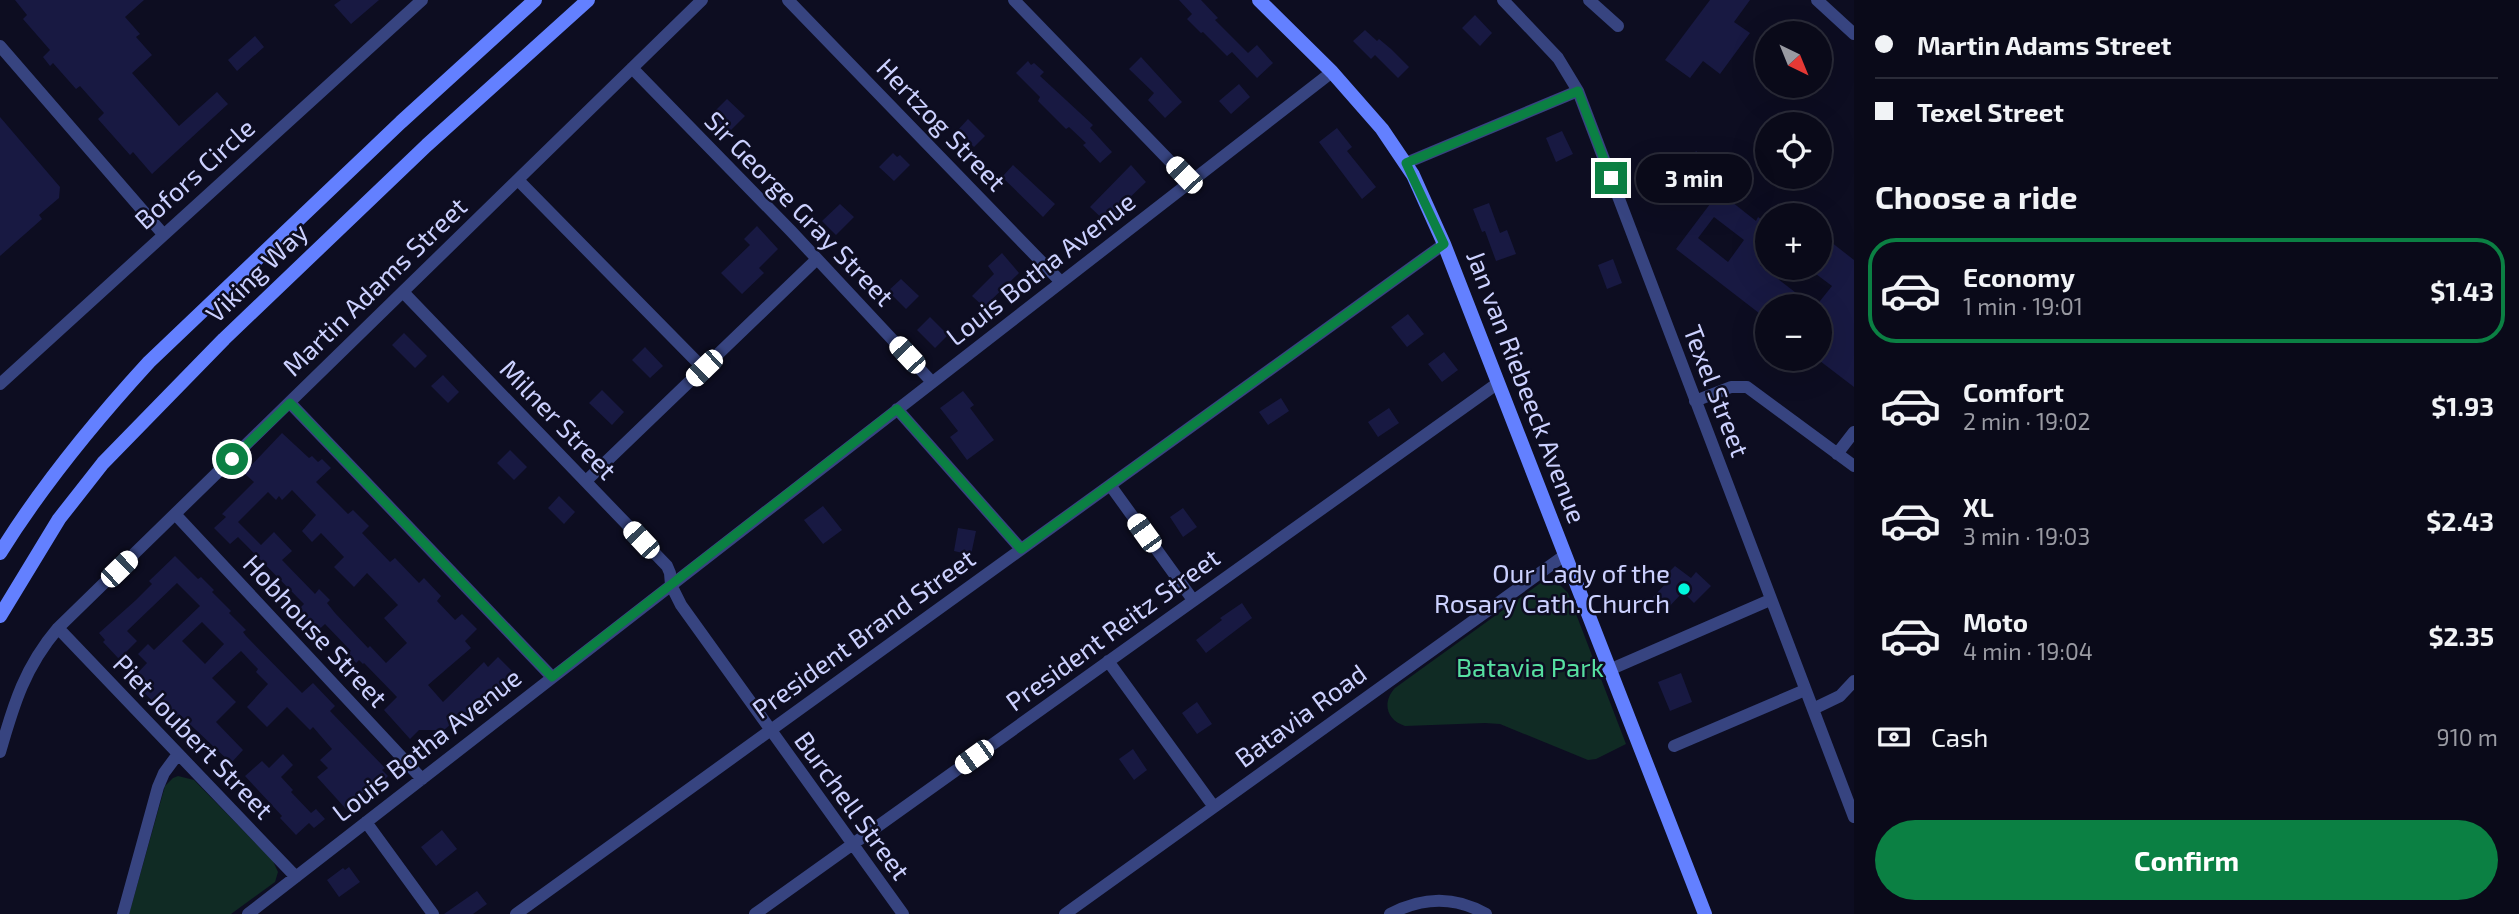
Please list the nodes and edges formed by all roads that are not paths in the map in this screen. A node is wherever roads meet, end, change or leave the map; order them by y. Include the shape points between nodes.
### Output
1 (422, 0) edge
2 (535, 0) edge
3 (588, 0) edge
4 (702, 0) edge
5 (788, 0) edge
6 (1014, 0) edge
7 (1259, 0) edge
8 (1503, 0) edge
9 (1589, 0) edge
10 (1817, 0) edge
11 (1618, 26) dead end
12 (1854, 34) edge
13 (0, 46) edge
14 (632, 68) junction
15 (1332, 72) junction
16 (1578, 91) junction
17 (1406, 163) junction
18 (517, 180) junction
19 (1190, 182) junction
20 (163, 234) junction
21 (1444, 244) junction
22 (817, 259) junction
23 (1061, 282) junction
24 (403, 292) junction
25 (704, 368) junction
26 (932, 382) junction
27 (1498, 383) junction
28 (0, 384) edge
29 (1695, 401) junction
30 (290, 403) junction
31 (897, 409) junction
32 (1854, 432) edge
33 (1837, 454) junction
34 (1854, 466) edge
35 (586, 481) junction
36 (1110, 485) junction
37 (175, 514) junction
38 (1021, 549) junction
39 (0, 552) edge
40 (1564, 555) junction
41 (671, 585) junction
42 (1193, 600) junction
43 (1770, 600) junction
44 (0, 616) edge
45 (58, 628) junction
46 (1108, 661) junction
47 (1609, 670) junction
48 (552, 677) junction
49 (1854, 681) edge
50 (1805, 690) junction
51 (1813, 709) junction
52 (770, 730) junction
53 (1674, 746) dead end
54 (0, 752) edge
55 (178, 754) junction
56 (422, 779) junction
57 (1214, 807) junction
58 (1854, 817) edge
59 (366, 822) junction
60 (852, 845) junction
61 (296, 877) junction
62 (123, 914) edge
63 (248, 914) edge
64 (433, 914) edge
65 (516, 914) edge
66 (755, 914) edge
67 (903, 914) edge
68 (1065, 914) edge
69 (1390, 914) edge
70 (1486, 914) edge
71 (1705, 914) edge

1 - 20 street, Bofors Circle
2 - 39 main road, Viking Way via 149,362 41,491
3 - 44 main road, Viking Way via 224,339 103,463 60,519
4 - 14 street, Martin Adams Street
5 - 23 street, Hertzog Street
6 - 19 street
7 - 15 main road, Jan van Riebeeck Avenue
8 - 16 street, Texel Street via 1558,58
9 - 11 street
10 - 12 street
13 - 20 street
14 - 18 street, Martin Adams Street
14 - 22 street, Sir George Gray Street
15 - 17 main road, Jan van Riebeeck Avenue
15 - 19 street, Louis Botha Avenue
16 - 17 street
16 - 29 street, Texel Street
17 - 21 main road, Jan van Riebeeck Avenue
18 - 24 street, Martin Adams Street
18 - 25 street
19 - 23 street, Louis Botha Avenue
20 - 28 street, Bofors Circle
21 - 27 main road, Jan van Riebeeck Avenue
21 - 36 street, President Brand Street
22 - 25 street
22 - 26 street, Sir George Gray Street
23 - 26 street, Louis Botha Avenue
24 - 30 street, Martin Adams Street
24 - 35 street, Milner Street
25 - 35 street
26 - 31 street, Louis Botha Avenue
27 - 40 main road, Jan van Riebeeck Avenue
27 - 42 street, President Reitz Street
29 - 33 street via 1731,387 1747,387
29 - 43 street, Texel Street
30 - 37 street, Martin Adams Street
30 - 48 street
31 - 38 street
31 - 41 street, Louis Botha Avenue
32 - 33 street
33 - 34 street
35 - 41 street, Milner Street via 667,566
36 - 38 street, President Brand Street
36 - 42 street
37 - 45 street, Martin Adams Street
37 - 56 street, Hobhouse Street
38 - 52 street, President Brand Street
40 - 47 main road, Jan van Riebeeck Avenue
40 - 57 street, Batavia Road
41 - 48 street, Louis Botha Avenue
41 - 52 street, Burchell Street
42 - 46 street, President Reitz Street
43 - 47 street
43 - 50 street, Texel Street
45 - 54 street, Martin Adams Street via 27,671
45 - 55 street, Piet Joubert Street
46 - 57 street
46 - 60 street, President Reitz Street
47 - 71 main road, Jan van Riebeeck Avenue
48 - 56 street, Louis Botha Avenue
49 - 51 street via 1840,696
50 - 51 street, Texel Street
50 - 53 street
51 - 58 street, Texel Street
52 - 60 street, Burchell Street
52 - 65 street, President Brand Street
55 - 61 street, Piet Joubert Street
55 - 62 street via 161,780
56 - 59 street, Louis Botha Avenue
57 - 68 street, Batavia Road
59 - 61 street, Louis Botha Avenue
59 - 64 street
60 - 66 street, President Reitz Street
60 - 67 street, Burchell Street
61 - 63 street, Louis Botha Avenue
69 - 70 street via 1414,903 1440,900 1466,904

